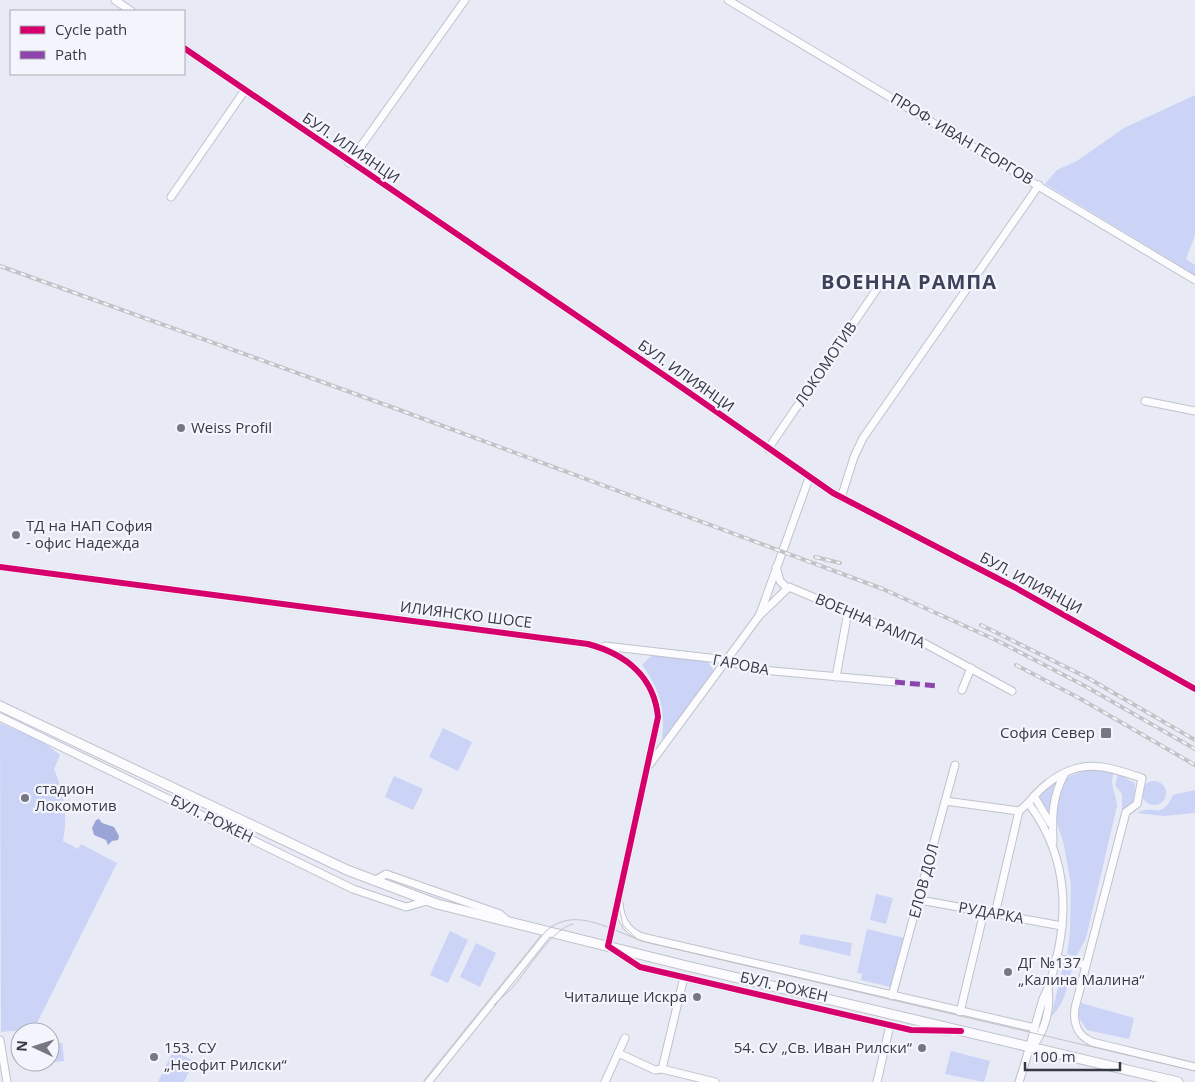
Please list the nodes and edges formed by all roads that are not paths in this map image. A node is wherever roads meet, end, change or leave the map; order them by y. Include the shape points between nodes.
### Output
1 (115, 0) edge
2 (464, 0) edge
3 (728, 0) edge
4 (130, 10) edge
5 (185, 49) edge
6 (245, 90) junction
7 (350, 162) junction
8 (1039, 185) junction
9 (170, 197) dead end
10 (883, 280) dead end
11 (1195, 280) edge
12 (1145, 401) dead end
13 (1195, 411) edge
14 (768, 448) junction
15 (809, 478) junction
16 (841, 498) junction
17 (0, 566) edge
18 (776, 566) junction
19 (790, 588) junction
20 (848, 612) junction
21 (760, 616) junction
22 (588, 644) junction
23 (727, 660) junction
24 (971, 668) junction
25 (836, 677) junction
26 (894, 682) dead end
27 (1195, 689) edge
28 (962, 690) dead end
29 (1012, 691) dead end
30 (0, 706) edge
31 (0, 718) edge
32 (955, 765) dead end
33 (648, 767) junction
34 (1065, 773) junction
35 (1034, 796) junction
36 (945, 801) junction
37 (1029, 804) junction
38 (1019, 811) junction
39 (1053, 830) junction
40 (1054, 844) junction
41 (374, 881) junction
42 (619, 895) junction
43 (920, 900) junction
44 (428, 901) junction
45 (984, 912) junction
46 (994, 914) junction
47 (510, 922) junction
48 (1062, 926) junction
49 (550, 932) junction
50 (608, 946) junction
51 (1056, 958) junction
52 (1086, 965) junction
53 (684, 977) junction
54 (1048, 989) junction
55 (892, 996) junction
56 (960, 1012) junction
57 (890, 1025) junction
58 (1035, 1028) junction
59 (961, 1031) junction
60 (625, 1038) dead end
61 (0, 1040) edge
62 (1031, 1048) junction
63 (618, 1053) junction
64 (1195, 1067) edge
65 (662, 1069) junction
66 (7, 1082) edge
67 (428, 1082) edge
68 (605, 1082) edge
69 (715, 1082) edge
70 (877, 1082) edge
71 (1019, 1082) edge
72 (1178, 1082) edge

1 - 4 street
2 - 7 street
3 - 8 street, ПРОФ. ИВАН ГЕОРГОВ
5 - 6 street, БУЛ. ИЛИЯНЦИ
6 - 7 street, БУЛ. ИЛИЯНЦИ
6 - 9 street
7 - 14 street, БУЛ. ИЛИЯНЦИ
8 - 11 street, ПРОФ. ИВАН ГЕОРГОВ
8 - 16 street via 863,438
10 - 14 street, ЛОКОМОТИВ
12 - 13 street
14 - 15 street, БУЛ. ИЛИЯНЦИ
15 - 16 street, БУЛ. ИЛИЯНЦИ
15 - 18 street
16 - 27 street, БУЛ. ИЛИЯНЦИ via 1016,588
17 - 22 street, ИЛИЯНСКО ШОСЕ
18 - 19 street via 780,581
18 - 21 street
19 - 20 street, ВОЕННА РАМПА
19 - 21 street
20 - 24 street, ВОЕННА РАМПА via 911,636
20 - 25 street
21 - 23 street
22 - 23 street, ГАРОВА
22 - 33 street, ИЛИЯНСКО ШОСЕ via 622,657 641,673 650,687 658,717
23 - 25 street, ГАРОВА via 751,669
23 - 33 street
24 - 28 street
24 - 29 street, ВОЕННА РАМПА
25 - 26 street, ГАРОВА
30 - 41 main road, БУЛ. РОЖЕН
31 - 44 street, БУЛ. РОЖЕН via 353,889 406,907
32 - 36 street, ЕЛОВ ДОЛ
33 - 42 street, ИЛИЯНСКО ШОСЕ
34 - 35 street
34 - 39 street via 1054,799
34 - 52 street via 1080,767 1102,766 1142,778 1137,804 1126,812
35 - 37 street
35 - 39 street
36 - 38 street
36 - 43 street, ЕЛОВ ДОЛ
37 - 38 street
37 - 40 street
38 - 46 street
39 - 40 street
40 - 48 street via 1063,894
41 - 44 main road, БУЛ. РОЖЕН
41 - 47 street, БУЛ. РОЖЕН via 386,874 491,910
42 - 50 street, ИЛИЯНСКО ШОСЕ
42 - 55 street, БУЛ. РОЖЕН via 624,922 642,937
43 - 45 street, РУДАРКА
43 - 55 street, ЕЛОВ ДОЛ
44 - 47 main road, БУЛ. РОЖЕН
45 - 46 street, РУДАРКА
45 - 56 street
46 - 48 street, РУДАРКА
47 - 49 main road, БУЛ. РОЖЕН
48 - 51 street
49 - 50 main road, БУЛ. РОЖЕН
49 - 67 street
50 - 53 street, БУЛ. РОЖЕН via 640,967
50 - 59 main road, БУЛ. РОЖЕН
51 - 52 street
51 - 54 street
52 - 64 street via 1074,1016 1077,1030 1085,1039
53 - 57 street, БУЛ. РОЖЕН
53 - 65 street
54 - 58 street via 1042,999
54 - 62 street via 1042,1034
55 - 56 street, БУЛ. РОЖЕН
56 - 58 street, БУЛ. РОЖЕН
57 - 59 street, БУЛ. РОЖЕН via 911,1030
57 - 70 street
58 - 62 street
59 - 62 main road, БУЛ. РОЖЕН
60 - 63 street
61 - 66 street
62 - 71 street
62 - 72 main road, БУЛ. РОЖЕН
63 - 65 street via 655,1070
63 - 68 street
65 - 69 street

